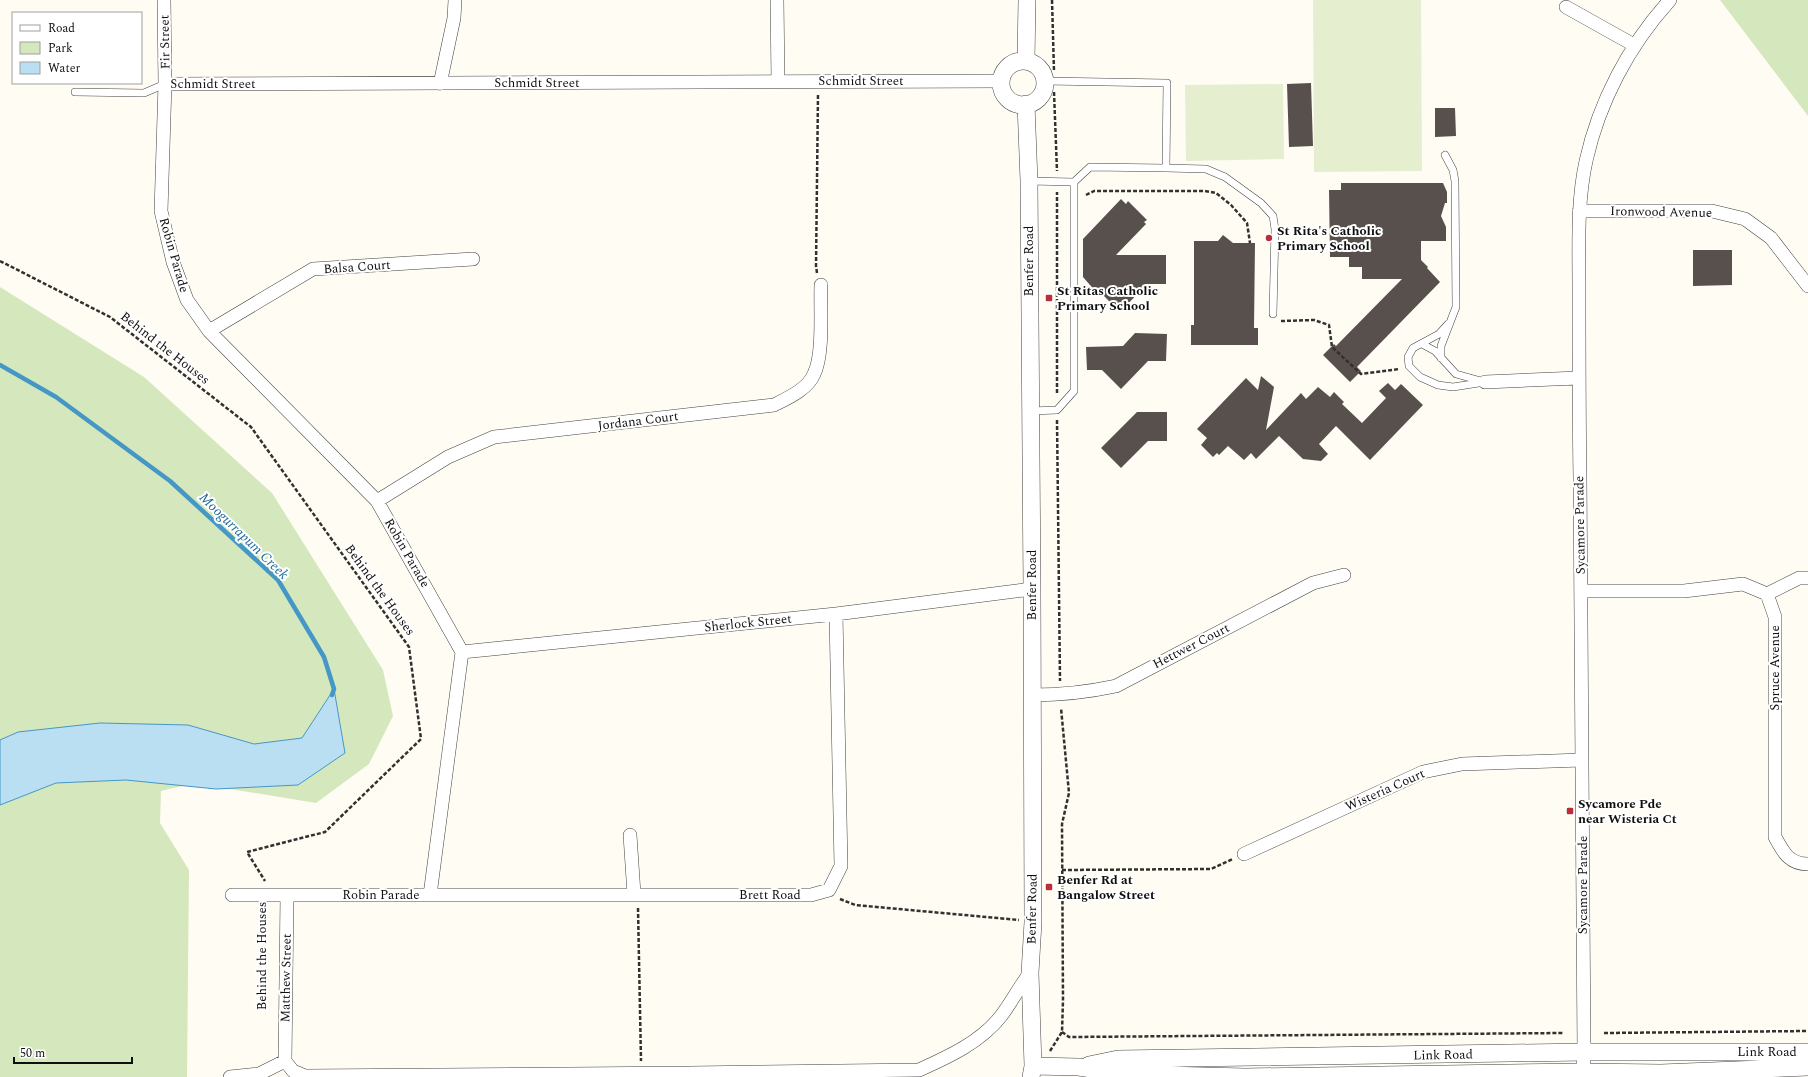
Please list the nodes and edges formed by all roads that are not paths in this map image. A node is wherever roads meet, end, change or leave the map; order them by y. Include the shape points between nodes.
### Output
1 (164, 0) edge
2 (455, 0) edge
3 (777, 0) edge
4 (1026, 0) edge
5 (1670, 0) edge
6 (1566, 7) dead end
7 (1634, 45) junction
8 (1026, 60) junction
9 (778, 81) junction
10 (1002, 81) junction
11 (1049, 81) junction
12 (165, 84) junction
13 (440, 84) junction
14 (75, 92) dead end
15 (1026, 104) junction
16 (1445, 155) dead end
17 (1166, 168) junction
18 (1029, 181) junction
19 (1074, 182) junction
20 (1579, 211) junction
21 (473, 259) dead end
22 (821, 285) road end
23 (1808, 286) edge
24 (1273, 314) road end
25 (1450, 323) junction
26 (209, 331) junction
27 (1422, 344) junction
28 (1441, 358) junction
29 (1578, 378) junction
30 (1485, 382) junction
31 (1030, 411) junction
32 (377, 501) junction
33 (1344, 575) dead end
34 (1808, 578) edge
35 (1032, 589) junction
36 (1581, 591) junction
37 (1767, 594) junction
38 (836, 614) junction
39 (462, 652) junction
40 (1033, 695) junction
41 (1582, 760) junction
42 (630, 835) dead end
43 (1244, 854) road end
44 (1808, 864) edge
45 (634, 894) junction
46 (232, 895) dead end
47 (430, 895) junction
48 (286, 896) junction
49 (1030, 973) junction
50 (1584, 1052) junction
51 (1808, 1052) edge
52 (1381, 1056) junction
53 (285, 1061) junction
54 (1079, 1067) junction
55 (1808, 1067) edge
56 (1032, 1072) edge
57 (1583, 1072) junction
58 (690, 1075) edge
59 (1381, 1076) edge
60 (230, 1077) edge

1 - 12 street, Fir Street
2 - 13 street via 454,18
3 - 9 street
4 - 8 street
5 - 7 street, Sycamore Parade
6 - 7 street
7 - 20 street, Sycamore Parade via 1598,120 1586,162
8 - 10 street via 1012,64 1003,75
8 - 11 street via 1041,69
9 - 10 street, Schmidt Street
9 - 13 street, Schmidt Street
10 - 15 street via 1004,92 1010,100
11 - 15 street via 1042,94
11 - 17 lane via 1167,83
12 - 13 street, Schmidt Street
12 - 14 lane, Schmidt Street via 144,93
12 - 26 street, Robin Parade via 161,211 173,262 187,300
15 - 18 street, Benfer Road
16 - 25 lane via 1453,170 1455,181 1456,307
17 - 19 lane via 1090,167
17 - 24 lane via 1206,169 1225,177 1273,216
18 - 19 lane
18 - 31 street, Benfer Road
19 - 31 lane via 1074,391 1057,410
20 - 23 street, Ironwood Avenue via 1712,211 1745,219 1772,238
20 - 29 street, Sycamore Parade
21 - 26 street, Balsa Court via 313,269
22 - 32 street, Jordana Court via 819,354 814,375 796,394 774,405 494,437 448,457
25 - 27 lane via 1439,334
25 - 28 lane via 1441,346
26 - 32 street, Robin Parade
27 - 28 lane via 1435,351
27 - 30 lane via 1413,348 1408,356 1409,366 1420,377 1438,385
28 - 30 lane via 1456,374
29 - 30 street
29 - 36 street, Sycamore Parade
31 - 35 street, Benfer Road
32 - 39 street, Robin Parade
33 - 40 street, Hettwer Court via 1313,583 1116,686 1060,695
34 - 37 street via 1798,578
35 - 38 street, Sherlock Street
35 - 40 street, Benfer Road
36 - 37 street via 1684,591 1743,584
36 - 41 street, Sycamore Parade
37 - 44 street, Spruce Avenue via 1775,616 1775,837 1784,854 1798,864
38 - 39 street, Sherlock Street
38 - 45 street, Brett Road via 841,866 829,890 811,895
39 - 47 street, Robin Parade
40 - 49 street, Benfer Road via 1033,922
41 - 43 street, Wisteria Court via 1462,764 1423,772
41 - 50 street, Sycamore Parade
42 - 45 street
45 - 47 street, Brett Road
46 - 48 street, Robin Parade
47 - 48 street, Robin Parade
48 - 53 street, Matthew Street
49 - 56 street, Benfer Road
49 - 58 street via 1000,1017 976,1040 919,1070
50 - 51 street, Link Road
50 - 52 street, Link Road
50 - 57 street, Sycamore Parade
52 - 54 street, Link Road via 1118,1059
52 - 59 street
53 - 58 street via 293,1071 305,1076 641,1073
53 - 60 street via 259,1074
54 - 56 street, Link Road via 1050,1066
54 - 59 street, Link Road via 1122,1074 1245,1077
55 - 57 street, Link Road via 1662,1073
57 - 59 street, Link Road

